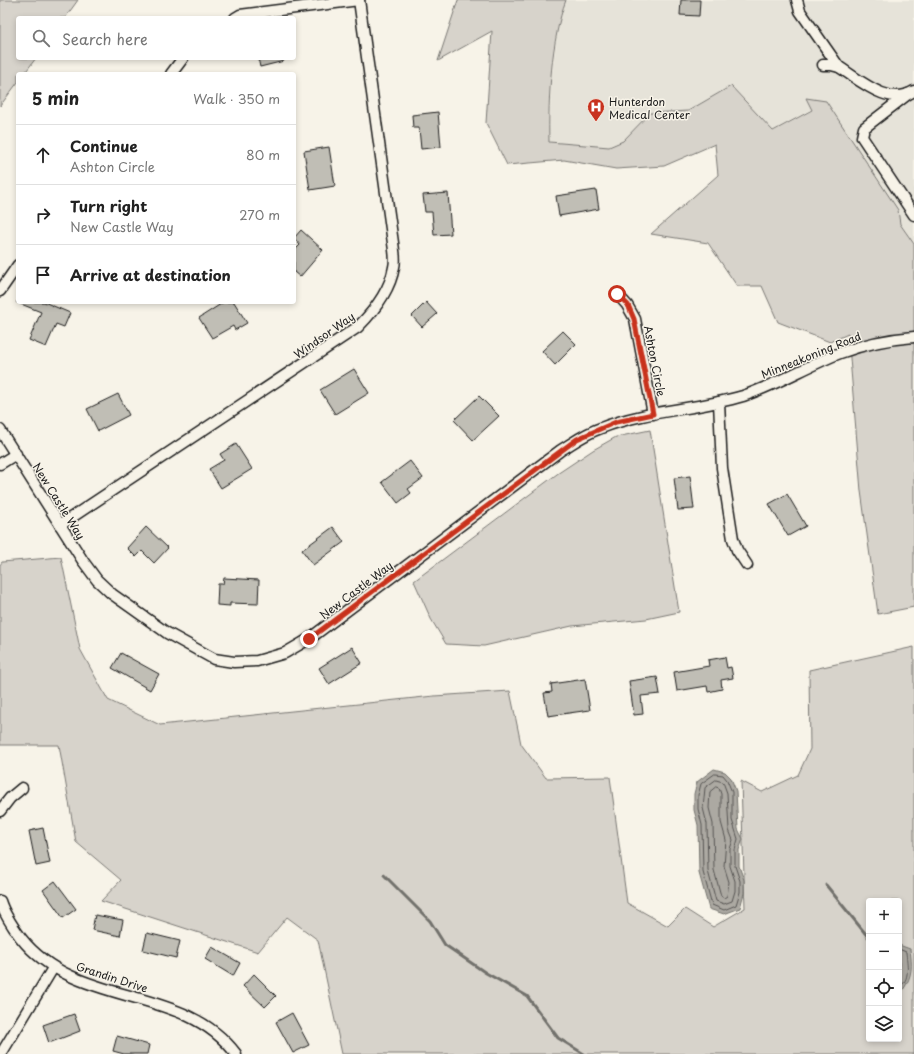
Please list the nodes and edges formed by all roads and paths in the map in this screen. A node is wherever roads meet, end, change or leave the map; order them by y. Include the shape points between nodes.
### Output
1 (359, 0) edge
2 (797, 0) edge
3 (238, 16) edge
4 (181, 60) edge
5 (823, 65) dead end
6 (839, 67) junction
7 (172, 72) edge
8 (911, 93) edge
9 (914, 215) edge
10 (16, 268) edge
11 (0, 291) edge
12 (617, 294) dead end
13 (914, 337) edge
14 (719, 402) junction
15 (653, 414) junction
16 (0, 430) edge
17 (16, 454) junction
18 (0, 464) edge
19 (60, 525) junction
20 (748, 565) dead end
21 (22, 788) dead end
22 (0, 811) edge
23 (0, 901) edge
24 (53, 968) junction
25 (1, 1054) edge
26 (236, 1054) edge

1 - 3 street
1 - 19 street, Windsor Way via 393,243 394,267 384,294 358,328
2 - 6 street via 800,11
4 - 7 street
5 - 6 street
6 - 8 street via 886,95 898,97
8 - 9 street via 864,128 862,137
10 - 11 street
12 - 15 street, Ashton Circle via 628,305 634,319
13 - 14 street, Minneakoning Road via 884,340 861,346 744,396
14 - 15 street, New Castle Way
14 - 20 street via 722,468 733,539 737,550
15 - 19 street, New Castle Way via 616,422 577,439 309,639 286,653 257,661 234,662 214,659 167,633 112,594 97,580
16 - 17 street, New Castle Way
17 - 18 street
17 - 19 street, New Castle Way
21 - 22 street
23 - 24 street, Grandin Drive via 16,931 36,955
24 - 25 street
24 - 26 street, Grandin Drive via 88,984 155,1003 191,1018 218,1035

